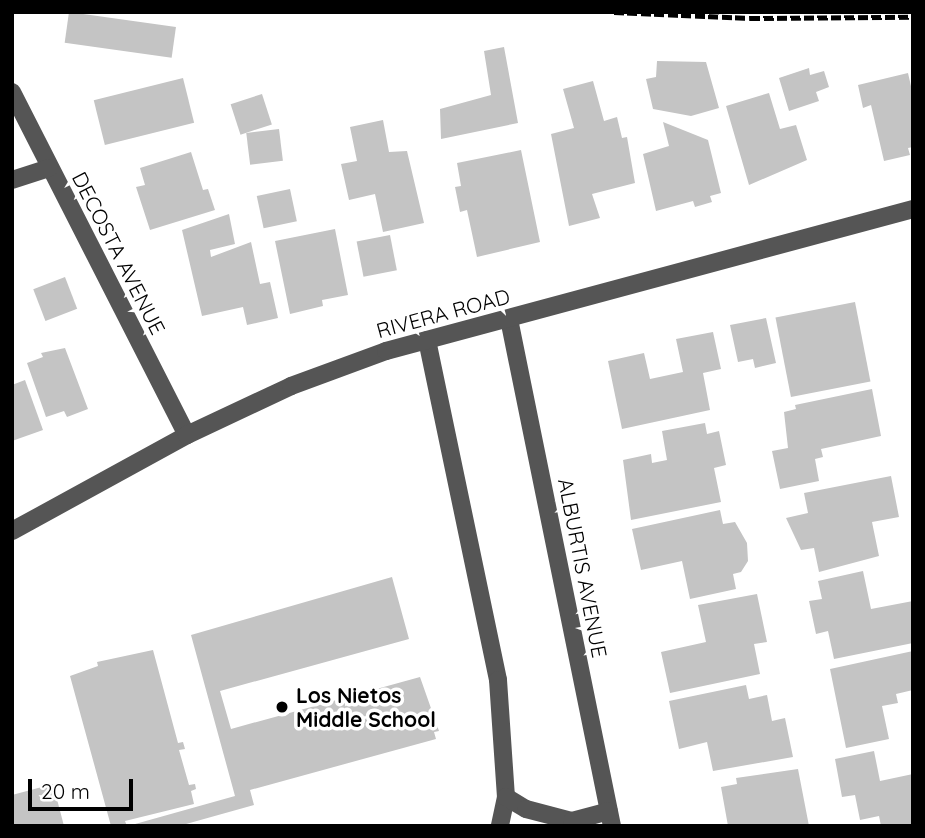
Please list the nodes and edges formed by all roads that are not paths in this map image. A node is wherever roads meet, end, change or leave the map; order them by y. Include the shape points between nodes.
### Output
1 (12, 92) edge
2 (49, 168) junction
3 (12, 180) edge
4 (911, 209) edge
5 (913, 229) edge
6 (509, 319) junction
7 (426, 340) junction
8 (187, 435) junction
9 (12, 531) edge
10 (506, 797) junction
11 (610, 818) edge
12 (500, 826) edge

1 - 2 street, DECOSTA AVENUE
2 - 3 street
2 - 8 street, DECOSTA AVENUE
4 - 5 street
4 - 6 street, RIVERA ROAD
6 - 7 street, RIVERA ROAD
6 - 11 street, ALBURTIS AVENUE
7 - 8 street, RIVERA ROAD via 291,386
7 - 10 street via 498,680
8 - 9 street, RIVERA ROAD
10 - 11 street via 526,809 572,821
10 - 12 street

